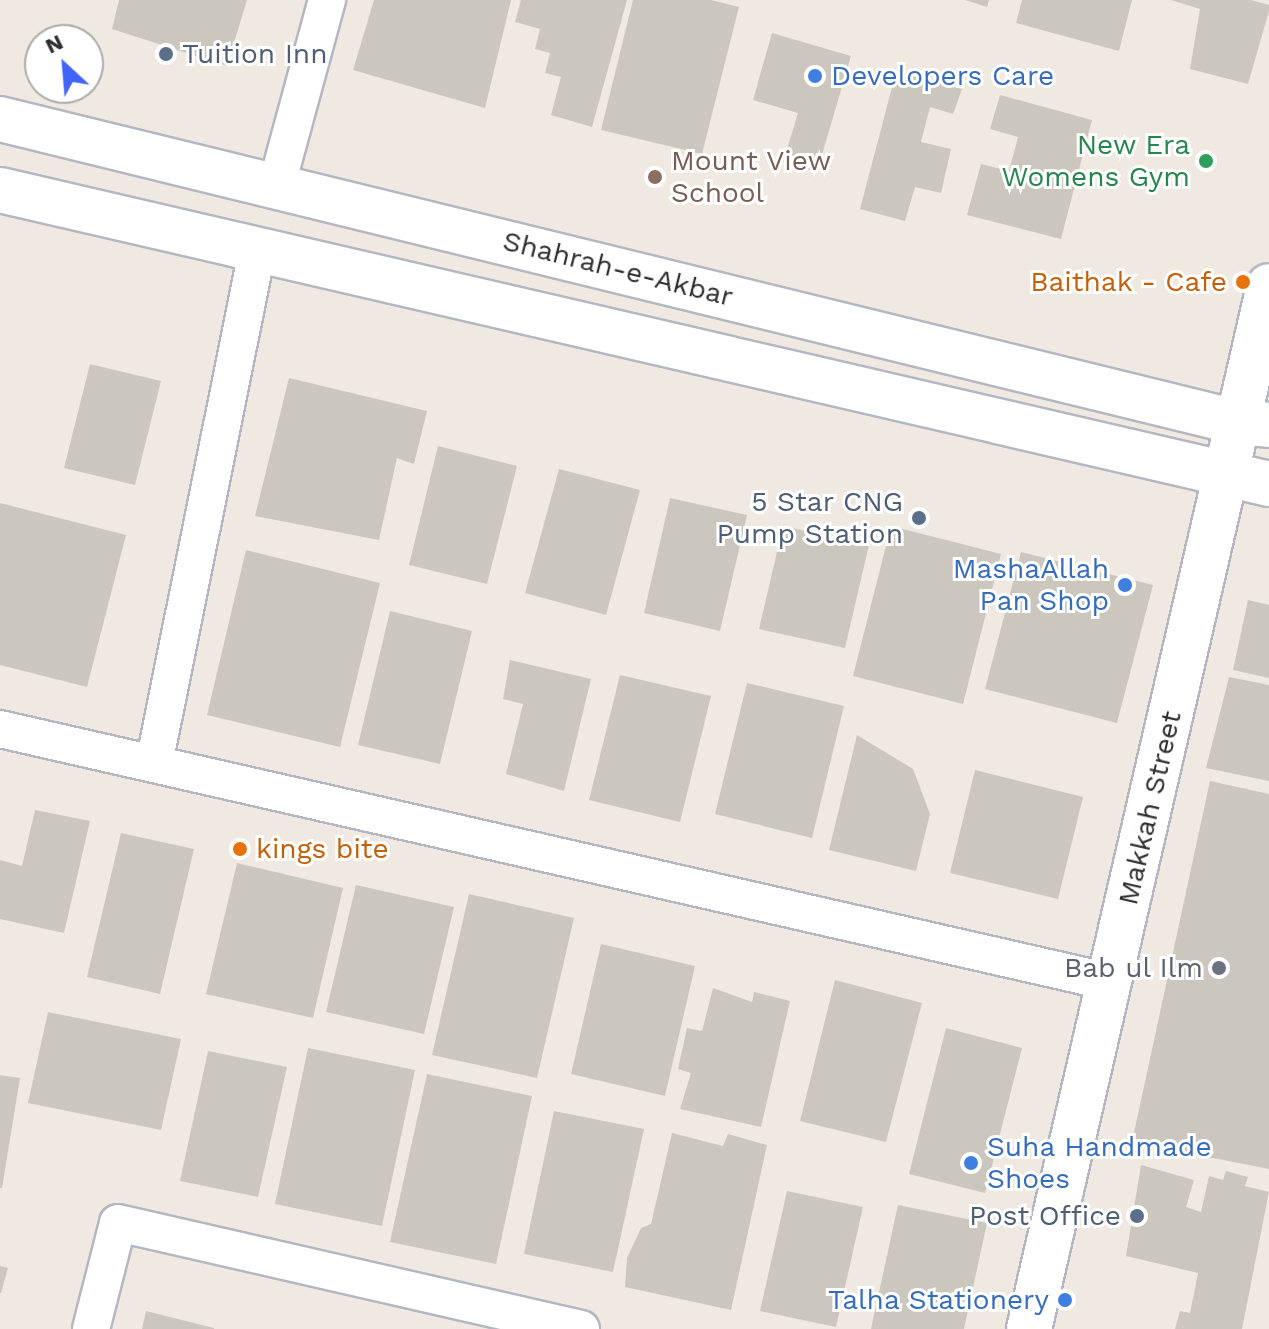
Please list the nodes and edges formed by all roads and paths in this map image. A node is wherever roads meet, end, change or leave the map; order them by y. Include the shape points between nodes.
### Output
1 (327, 0) edge
2 (0, 119) edge
3 (277, 184) junction
4 (0, 190) edge
5 (258, 247) junction
6 (1269, 286) edge
7 (1252, 423) edge
8 (1225, 474) junction
9 (1269, 484) edge
10 (0, 729) edge
11 (154, 764) junction
12 (1110, 982) junction
13 (91, 1329) edge
14 (581, 1329) edge
15 (1029, 1329) edge

1 - 3 street
2 - 3 main road, Shahrah-e-Akbar
3 - 7 main road, Shahrah-e-Akbar
4 - 5 main road
5 - 8 main road
5 - 11 street
6 - 7 main road, Makkah Street
7 - 8 main road, Makkah Street
8 - 9 main road
8 - 12 main road, Makkah Street
10 - 11 street
11 - 12 street
12 - 15 main road, Makkah Street
13 - 14 street via 118,1223

